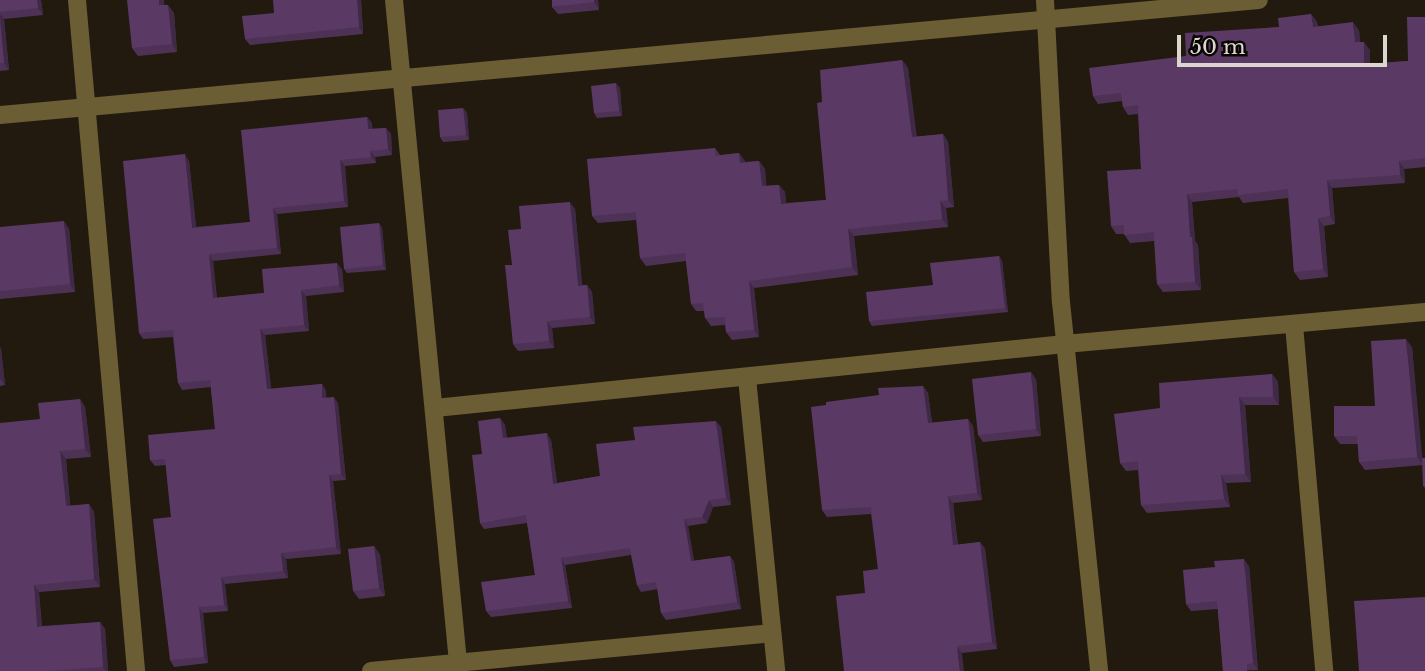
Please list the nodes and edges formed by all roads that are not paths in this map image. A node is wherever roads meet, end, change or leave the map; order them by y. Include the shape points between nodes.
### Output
1 (77, 0) edge
2 (394, 0) edge
3 (1045, 0) edge
4 (1259, 0) edge
5 (1047, 18) junction
6 (402, 79) junction
7 (86, 107) junction
8 (0, 115) edge
9 (1425, 312) edge
10 (1294, 325) junction
11 (1065, 344) junction
12 (747, 378) junction
13 (435, 408) junction
14 (772, 633) junction
15 (458, 662) junction
16 (136, 671) edge
17 (370, 671) edge
18 (776, 671) edge
19 (1099, 671) edge
20 (1324, 671) edge

1 - 7 street
2 - 6 street
3 - 5 street
4 - 5 street
5 - 6 street
5 - 11 street
6 - 7 street
6 - 13 street
7 - 8 street
7 - 16 street
9 - 10 street
10 - 11 street
10 - 20 street
11 - 12 street
11 - 19 street
12 - 13 street
12 - 14 street
13 - 15 street
14 - 15 street
14 - 18 street
15 - 17 street

